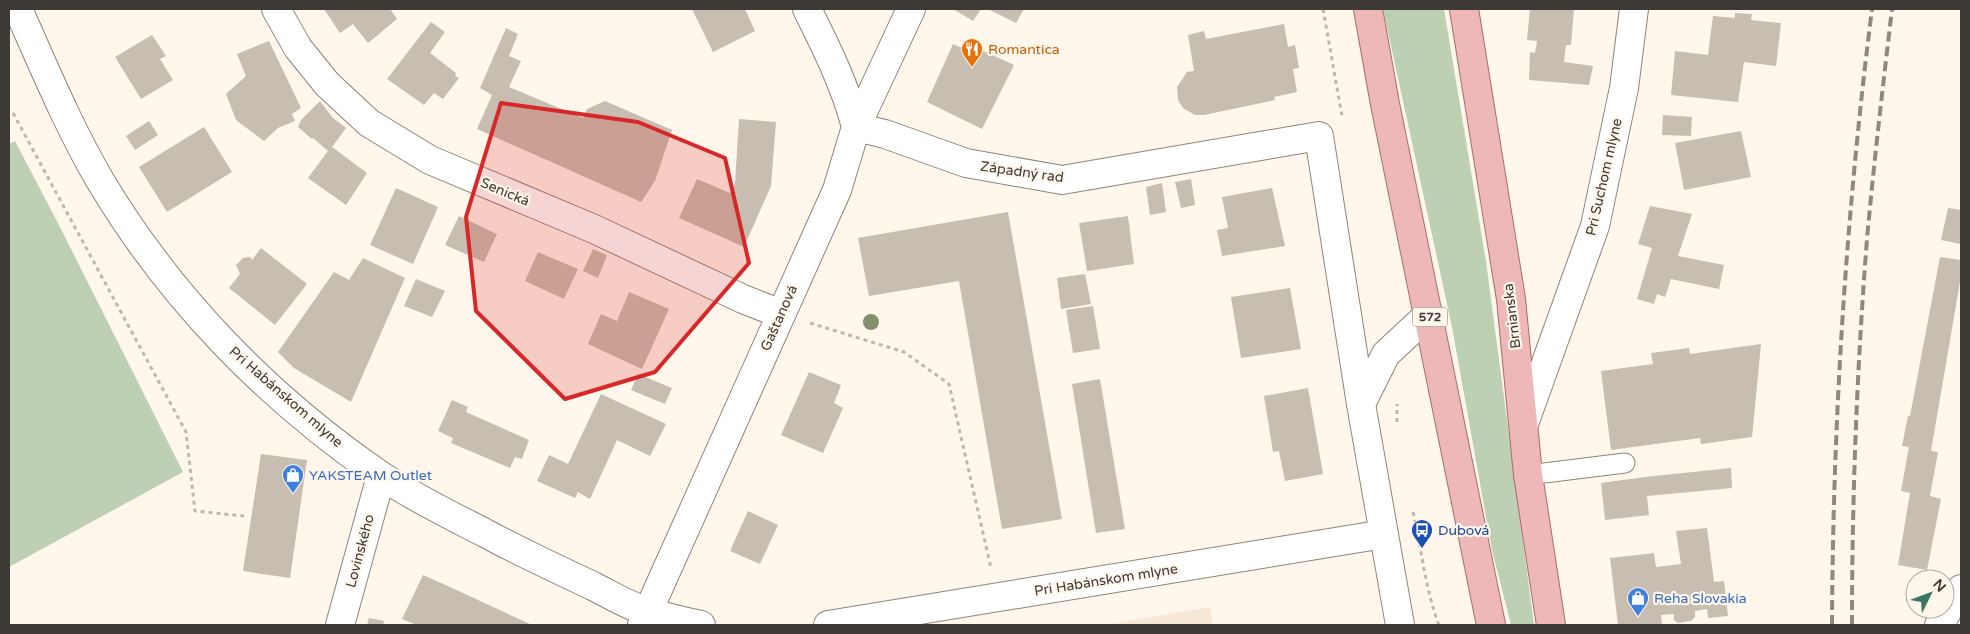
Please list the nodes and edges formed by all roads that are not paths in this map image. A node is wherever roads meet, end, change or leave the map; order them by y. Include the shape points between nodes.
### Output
1 (18, 9) edge
2 (276, 9) edge
3 (807, 9) edge
4 (911, 9) edge
5 (1368, 9) edge
6 (1464, 9) edge
7 (1634, 9) edge
8 (856, 127) junction
9 (781, 314) junction
10 (1429, 314) junction
11 (1361, 404) junction
12 (1524, 424) junction
13 (1626, 464) dead end
14 (1528, 475) junction
15 (381, 476) junction
16 (1384, 534) junction
17 (1961, 589) edge
18 (644, 619) edge
19 (340, 625) edge
20 (700, 625) edge
21 (828, 625) edge
22 (1400, 625) edge
23 (1491, 625) edge
24 (1551, 625) edge
25 (1939, 625) edge

1 - 15 street, Pri Habánskom mlyne via 65,116 101,182 182,298 257,376
2 - 9 street, Senická via 298,48 327,84 370,123 430,160 594,229
3 - 8 street via 836,68
4 - 8 street, Gaštanová
5 - 10 main road, 572
6 - 12 main road, Brnianska via 1511,299
7 - 12 street, Pri Suchom mlyne via 1624,88 1595,226
8 - 9 street, Gaštanová via 836,190
8 - 11 street, Západný rad via 966,163 1062,180 1318,136
9 - 18 street, Gaštanová
10 - 11 street via 1386,354
10 - 23 main road, 572
11 - 16 street
12 - 14 main road, Brnianska
13 - 14 lane
14 - 24 main road, Brnianska
15 - 18 street, Pri Habánskom mlyne
15 - 19 street, Lovinského
16 - 21 street, Pri Habánskom mlyne
16 - 22 street
17 - 25 street
18 - 20 street, Pri Habánskom mlyne

